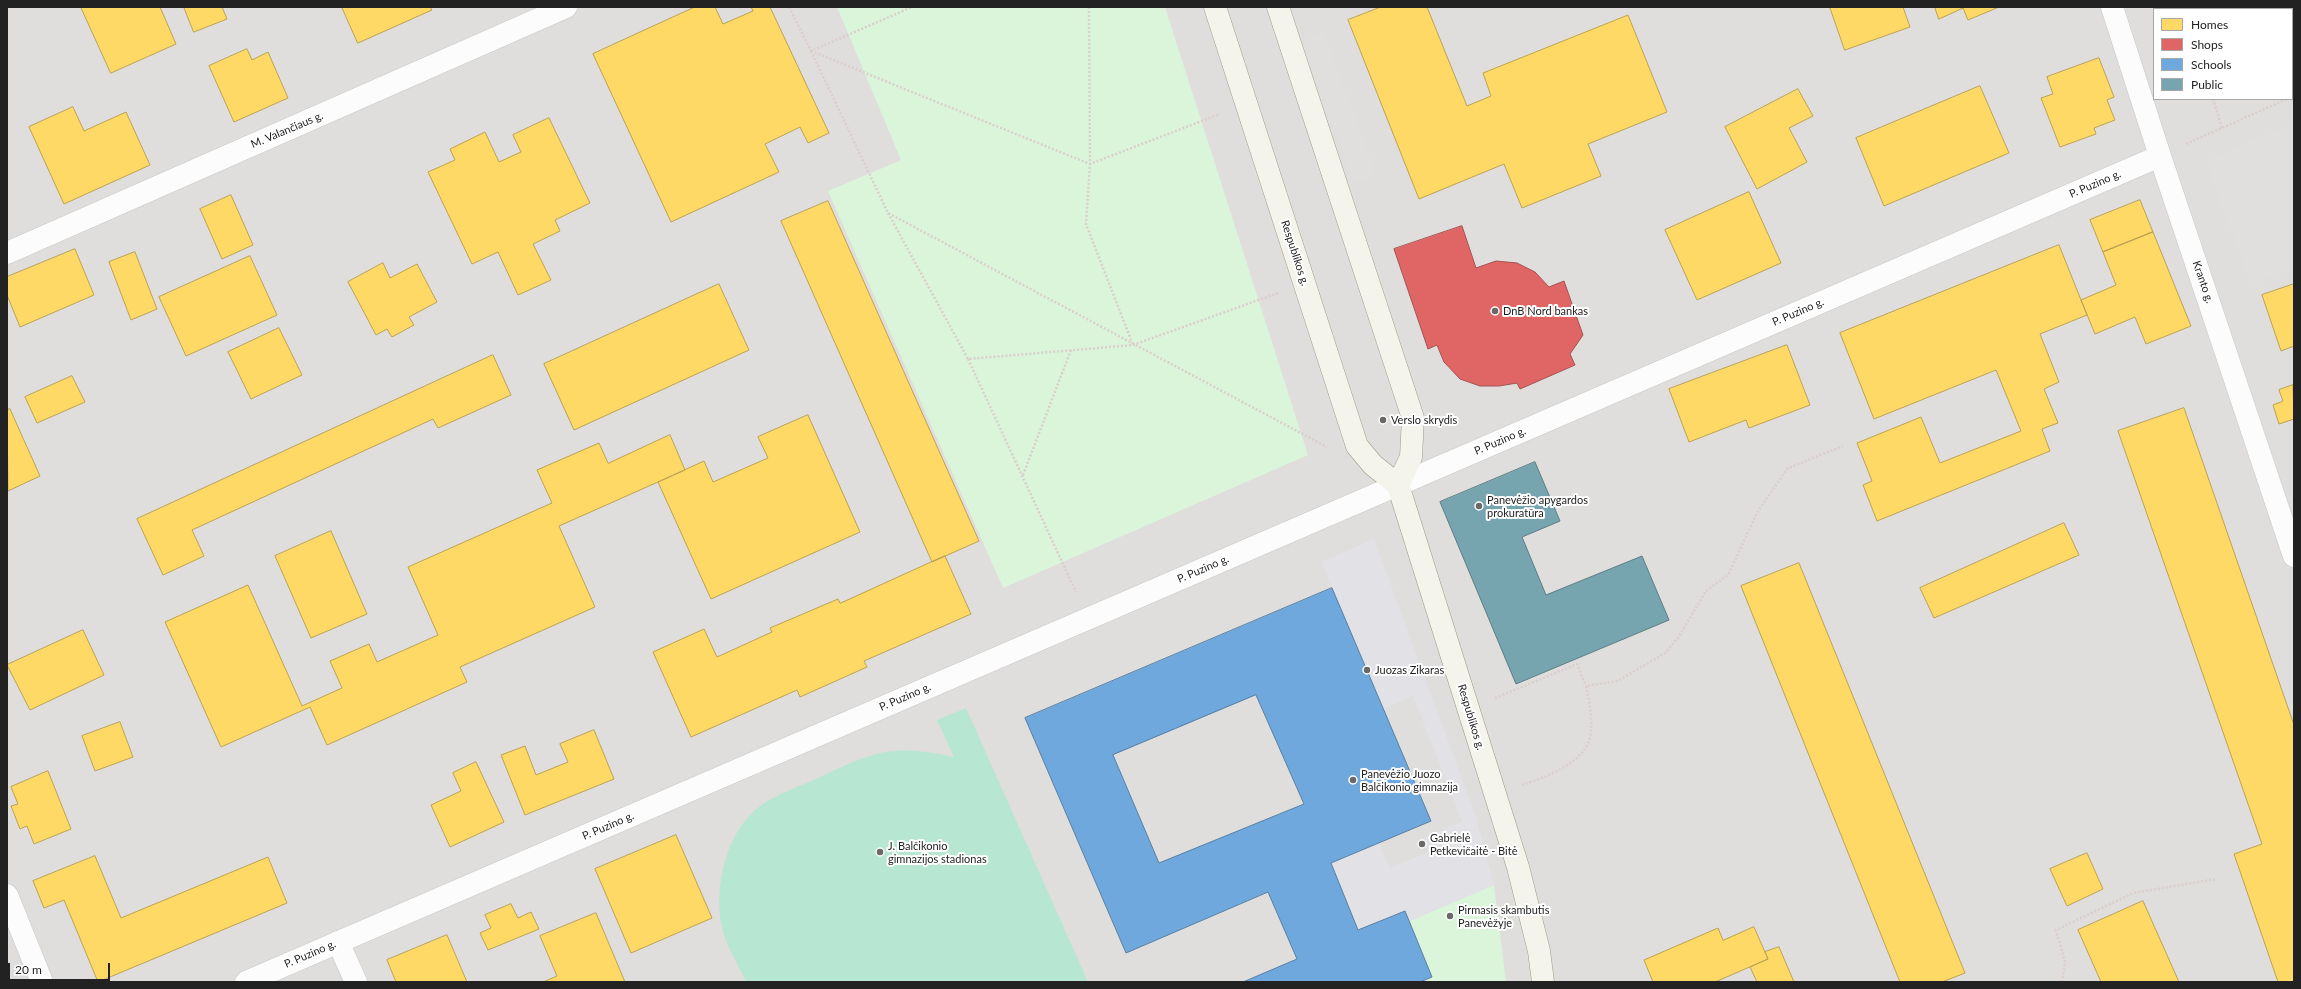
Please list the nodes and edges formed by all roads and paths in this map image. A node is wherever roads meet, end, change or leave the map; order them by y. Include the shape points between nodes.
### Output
1 (566, 7) edge
2 (789, 7) edge
3 (912, 7) edge
4 (1089, 7) edge
5 (1215, 7) edge
6 (1278, 7) edge
7 (2112, 7) edge
8 (811, 51) junction
9 (2213, 100) edge
10 (2285, 100) edge
11 (1247, 104) junction
12 (2222, 128) junction
13 (2160, 156) junction
14 (1090, 164) junction
15 (888, 212) junction
16 (7, 253) edge
17 (1304, 284) junction
18 (1133, 345) junction
19 (1071, 350) junction
20 (968, 359) junction
21 (1843, 446) dead end
22 (1328, 448) dead end
23 (1022, 475) junction
24 (1398, 485) junction
25 (2294, 556) edge
26 (1088, 618) junction
27 (1586, 686) junction
28 (1468, 710) junction
29 (1495, 794) junction
30 (2216, 879) dead end
31 (7, 894) edge
32 (338, 942) junction
33 (42, 982) edge
34 (246, 982) edge
35 (356, 982) edge
36 (1543, 982) edge
37 (2062, 982) edge

1 - 16 street, M. Valančiaus g.
2 - 8 path
3 - 8 path
4 - 14 path
5 - 11 main road, Respublikos g.
6 - 24 main road via 1413,418 1411,457
7 - 13 street, Kranto g.
8 - 14 path
8 - 15 path
9 - 12 path
10 - 12 path
11 - 14 path
11 - 17 main road, Respublikos g.
12 - 13 path
13 - 24 street, P. Puzino g.
13 - 25 street, Kranto g.
14 - 18 path via 1086,224
15 - 18 path
15 - 20 path
17 - 18 path
17 - 24 main road, Respublikos g. via 1357,446 1373,465
18 - 19 path
18 - 22 path
19 - 20 path
19 - 23 path
20 - 23 path
21 - 27 path via 1788,468 1758,511 1728,575 1706,591 1678,638 1665,653 1618,681
23 - 26 path
24 - 26 street, P. Puzino g.
24 - 28 main road, Respublikos g.
26 - 32 street, P. Puzino g.
27 - 28 path via 1577,664
27 - 29 path via 1591,732 1583,750 1567,767
28 - 29 main road, Respublikos g.
29 - 36 main road, Respublikos g. via 1518,867 1539,951
30 - 37 path via 2133,893 2056,930 2066,962
31 - 33 street
32 - 34 street, P. Puzino g.
32 - 35 street

